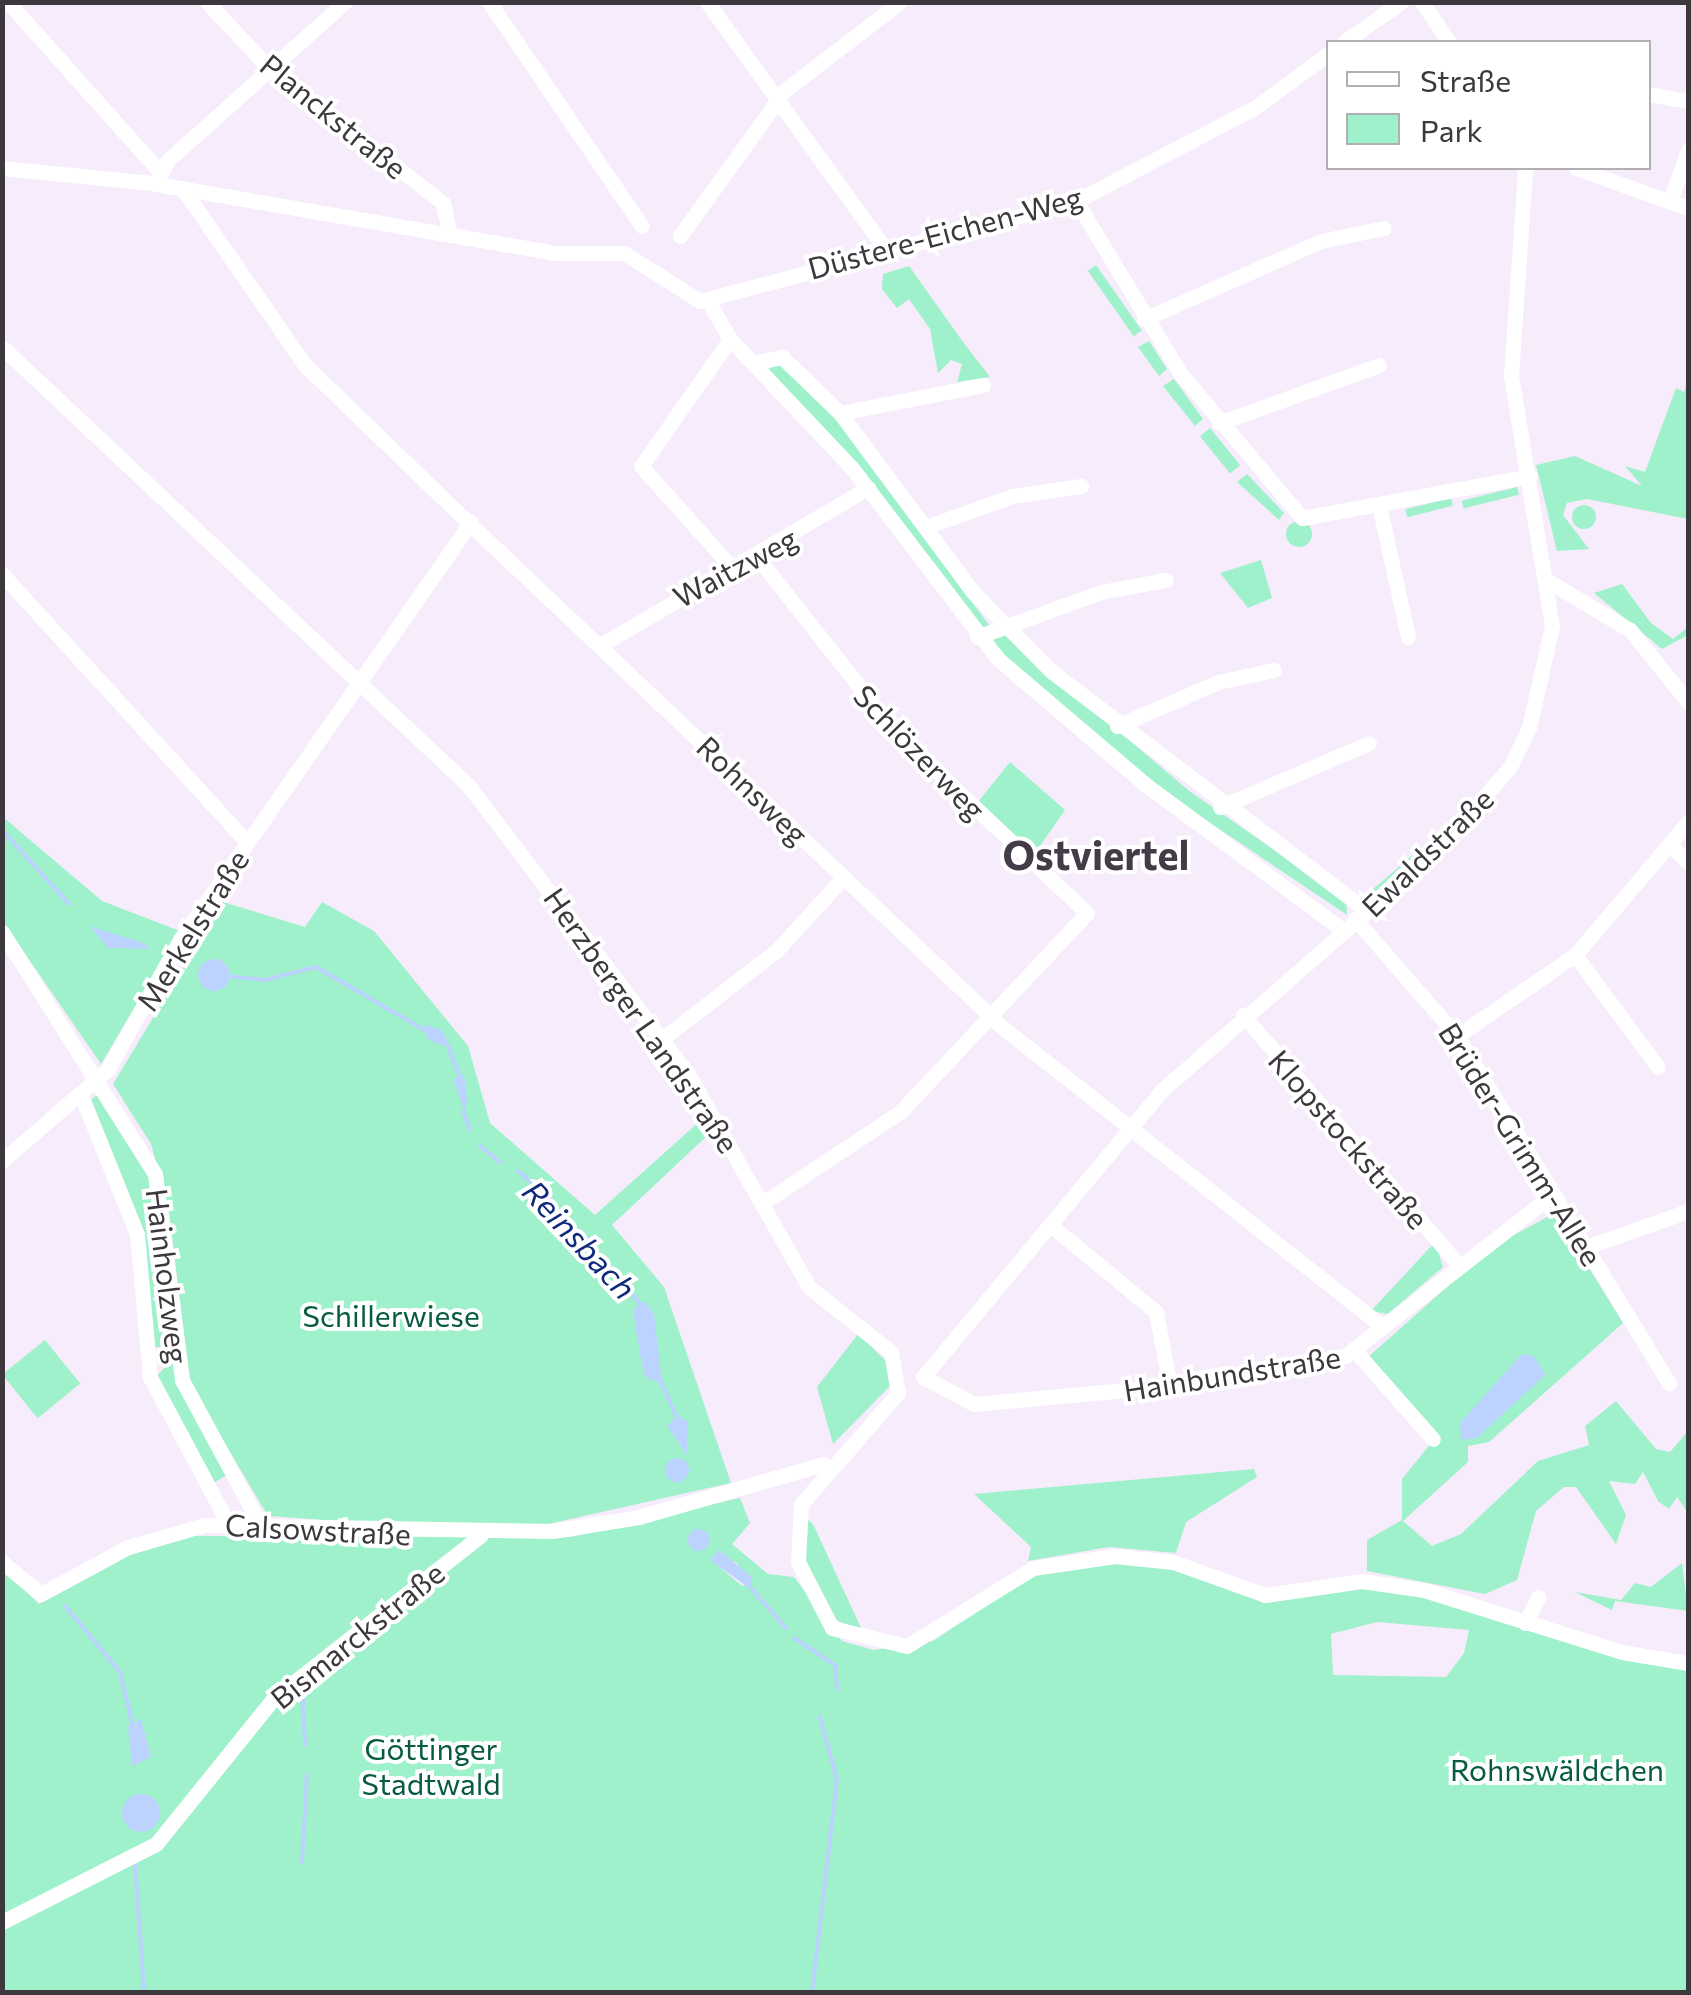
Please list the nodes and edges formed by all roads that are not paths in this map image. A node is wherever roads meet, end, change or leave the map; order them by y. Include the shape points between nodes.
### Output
1 (8, 2) edge
2 (207, 2) edge
3 (345, 2) edge
4 (490, 2) edge
5 (707, 2) edge
6 (900, 2) edge
7 (1401, 2) edge
8 (1422, 2) edge
9 (1347, 40) edge
10 (1449, 40) edge
11 (1326, 55) edge
12 (269, 68) junction
13 (1651, 95) edge
14 (778, 100) junction
15 (1688, 101) edge
16 (1688, 150) edge
17 (2, 168) edge
18 (1525, 170) edge
19 (1582, 170) edge
20 (157, 177) junction
21 (185, 192) junction
22 (1076, 200) junction
23 (1670, 201) junction
24 (1688, 208) edge
25 (642, 226) dead end
26 (1384, 228) dead end
27 (449, 232) junction
28 (680, 236) dead end
29 (883, 246) junction
30 (707, 299) junction
31 (1144, 319) junction
32 (730, 340) junction
33 (2, 347) edge
34 (752, 363) junction
35 (1379, 365) dead end
36 (984, 385) dead end
37 (840, 413) junction
38 (1219, 423) junction
39 (1530, 476) junction
40 (1082, 486) dead end
41 (868, 488) junction
42 (1379, 504) junction
43 (471, 522) junction
44 (926, 527) junction
45 (757, 557) junction
46 (733, 569) junction
47 (2, 574) edge
48 (1166, 580) dead end
49 (1550, 582) junction
50 (1004, 626) junction
51 (978, 637) junction
52 (1408, 637) dead end
53 (601, 645) junction
54 (1274, 670) dead end
55 (358, 678) junction
56 (1688, 702) edge
57 (1117, 726) junction
58 (1369, 742) dead end
59 (1220, 807) junction
60 (1688, 822) edge
61 (248, 842) junction
62 (1671, 846) junction
63 (1688, 862) edge
64 (844, 877) junction
65 (1355, 920) junction
66 (2, 932) edge
67 (1575, 954) junction
68 (1242, 1015) junction
69 (993, 1019) junction
70 (1457, 1036) junction
71 (662, 1038) junction
72 (1658, 1066) dead end
73 (98, 1080) junction
74 (81, 1095) junction
75 (1130, 1128) junction
76 (2, 1161) edge
77 (1553, 1194) junction
78 (764, 1202) junction
79 (1688, 1210) edge
80 (1054, 1227) junction
81 (1586, 1247) junction
82 (1456, 1262) junction
83 (1382, 1326) junction
84 (1356, 1352) junction
85 (922, 1376) junction
86 (902, 1377) junction
87 (1668, 1383) dead end
88 (1170, 1387) junction
89 (1433, 1439) dead end
90 (828, 1463) junction
91 (781, 1479) junction
92 (801, 1504) junction
93 (228, 1523) junction
94 (260, 1524) junction
95 (481, 1535) junction
96 (2, 1562) edge
97 (1538, 1597) dead end
98 (1525, 1623) junction
99 (1688, 1663) edge
100 (2, 1922) edge

1 - 20 street
2 - 12 street, Planckstraße
3 - 12 street
4 - 25 street
5 - 14 street
6 - 14 street
7 - 9 street
8 - 10 street
11 - 22 street, Düstere-Eichen-Weg via 1254,108
12 - 20 street
12 - 27 street, Planckstraße via 443,203
13 - 15 street
14 - 28 street
14 - 29 street
16 - 23 street
17 - 20 street
18 - 39 street, Ewaldstraße via 1509,337
19 - 23 street
20 - 21 street
21 - 27 street
21 - 43 street, Rohnsweg via 305,366
22 - 29 street, Düstere-Eichen-Weg
22 - 31 street
23 - 24 street
26 - 31 street via 1290,252
27 - 30 street via 555,252 620,252 689,299
29 - 30 street, Düstere-Eichen-Weg
30 - 32 street, Brüder-Grimm-Allee
31 - 38 street
32 - 34 street, Brüder-Grimm-Allee
32 - 46 street via 641,466
33 - 55 street, Herzberger Landstraße
34 - 37 street, Brüder-Grimm-Allee via 790,362
34 - 41 street, Brüder-Grimm-Allee
35 - 38 street
36 - 37 street
37 - 44 street, Brüder-Grimm-Allee
38 - 42 street via 1302,518
39 - 42 street
39 - 49 street, Ewaldstraße
40 - 44 street via 1012,496
41 - 45 street, Waitzweg
41 - 51 street, Brüder-Grimm-Allee
42 - 52 street
43 - 53 street, Rohnsweg
43 - 55 street, Merkelstraße
44 - 50 street, Brüder-Grimm-Allee
45 - 46 street, Waitzweg
45 - 69 street, Schlözerweg via 896,732 1087,913
46 - 53 street, Waitzweg
47 - 61 street
48 - 50 street
49 - 56 street via 1630,630
49 - 65 street, Ewaldstraße via 1546,660 1510,768 1462,827
50 - 51 street
50 - 57 street, Brüder-Grimm-Allee
51 - 65 street, Brüder-Grimm-Allee via 1146,784
53 - 64 street, Rohnsweg
54 - 57 street via 1218,682
55 - 61 street, Merkelstraße
55 - 71 street, Herzberger Landstraße via 482,801
57 - 59 street, Brüder-Grimm-Allee
58 - 59 street
59 - 65 street, Brüder-Grimm-Allee
60 - 62 street
61 - 73 street, Merkelstraße
62 - 63 street
62 - 67 street
64 - 69 street, Rohnsweg
64 - 71 street via 776,950
65 - 68 street, Ewaldstraße
65 - 70 street, Brüder-Grimm-Allee
66 - 73 street, Hainholzweg
67 - 70 street
67 - 72 street
68 - 75 street, Ewaldstraße
68 - 82 street, Klopstockstraße
69 - 75 street, Rohnsweg
69 - 78 street via 900,1112
70 - 77 street, Brüder-Grimm-Allee
71 - 78 street, Herzberger Landstraße
73 - 74 street, Merkelstraße
73 - 94 street, Hainholzweg via 145,1152 166,1212 182,1380
74 - 76 street, Merkelstraße
74 - 93 street, Hainholzweg via 137,1234 150,1378
75 - 80 street, Ewaldstraße
75 - 83 street, Rohnsweg
77 - 81 street, Brüder-Grimm-Allee
77 - 82 street, Hainbundstraße
78 - 86 street, Herzberger Landstraße via 809,1288 877,1339
79 - 81 street
80 - 85 street, Ewaldstraße
80 - 88 street via 1156,1312
81 - 87 street, Brüder-Grimm-Allee
82 - 83 street, Hainbundstraße
83 - 84 street, Hainbundstraße
84 - 88 street, Hainbundstraße
84 - 89 street
85 - 86 street
85 - 88 street, Hainbundstraße via 974,1404
86 - 90 street via 892,1402
90 - 91 street
90 - 92 street
91 - 92 street
91 - 95 street via 624,1521
92 - 98 street via 795,1543 809,1596 832,1628 874,1644 934,1636 1033,1568 1114,1556 1172,1562 1265,1594 1362,1581 1424,1590
93 - 94 street, Calsowstraße
93 - 96 street, Calsowstraße via 128,1547 42,1594
94 - 95 street, Calsowstraße
95 - 100 street, Bismarckstraße via 274,1698 156,1844
97 - 98 street
98 - 99 street

